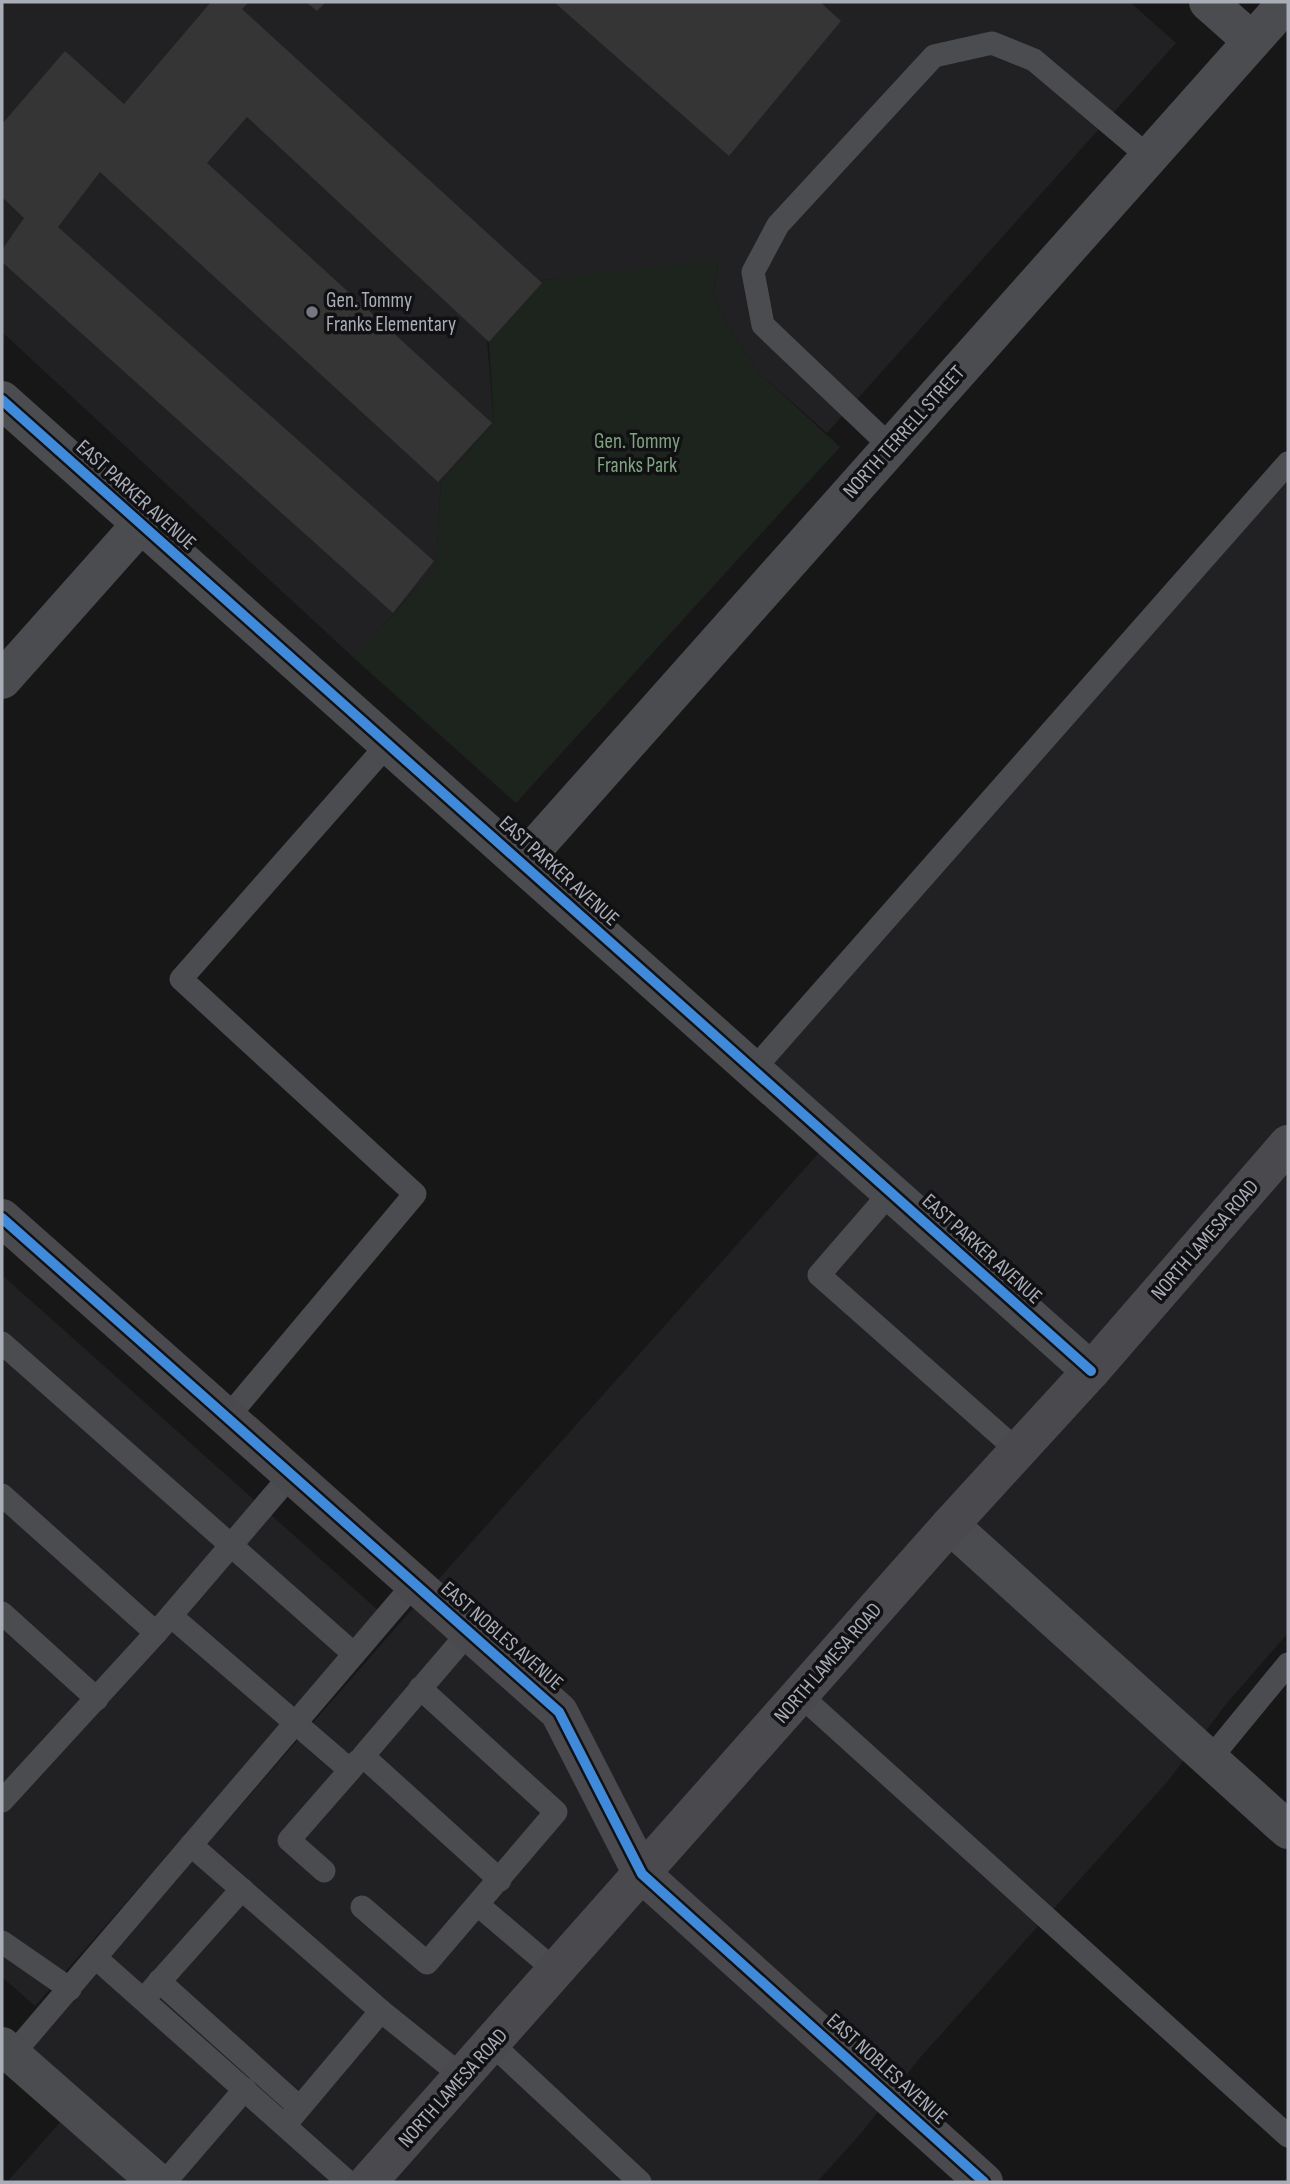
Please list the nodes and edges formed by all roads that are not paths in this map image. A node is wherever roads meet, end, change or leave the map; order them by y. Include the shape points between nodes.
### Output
1 (1208, 2) edge
2 (1287, 2) edge
3 (1252, 41) junction
4 (1149, 157) junction
5 (2, 400) edge
6 (891, 447) junction
7 (1288, 463) edge
8 (140, 525) junction
9 (2, 680) edge
10 (388, 744) junction
11 (521, 863) junction
12 (753, 1070) junction
13 (1288, 1144) edge
14 (890, 1193) junction
15 (2, 1218) edge
16 (2, 1343) edge
17 (1091, 1371) junction
18 (228, 1418) junction
19 (1018, 1451) junction
20 (291, 1475) junction
21 (2, 1495) edge
22 (950, 1525) junction
23 (232, 1545) junction
24 (414, 1584) junction
25 (2, 1613) edge
26 (164, 1624) junction
27 (469, 1632) junction
28 (354, 1654) junction
29 (1288, 1664) edge
30 (420, 1688) junction
31 (800, 1695) junction
32 (97, 1699) junction
33 (296, 1723) junction
34 (1210, 1759) junction
35 (356, 1763) junction
36 (2, 1801) edge
37 (1288, 1830) edge
38 (191, 1845) junction
39 (324, 1871) dead end
40 (642, 1874) junction
41 (499, 1880) junction
42 (243, 1889) junction
43 (478, 1905) junction
44 (362, 1906) dead end
45 (3, 1946) edge
46 (96, 1958) junction
47 (557, 1972) junction
48 (159, 1981) junction
49 (71, 1989) junction
50 (143, 2000) junction
51 (381, 2011) junction
52 (492, 2044) junction
53 (7, 2050) edge
54 (463, 2077) junction
55 (246, 2089) junction
56 (292, 2116) junction
57 (1288, 2136) edge
58 (158, 2182) edge
59 (164, 2182) edge
60 (348, 2182) edge
61 (368, 2182) edge
62 (640, 2182) edge
63 (984, 2182) edge

1 - 3 street
2 - 3 street, NORTH TERRELL STREET
3 - 4 street, NORTH TERRELL STREET
4 - 6 street, NORTH TERRELL STREET
4 - 6 lane via 1034,60 992,43 934,56 778,225 753,272 763,325
5 - 8 street, EAST PARKER AVENUE
6 - 11 street, NORTH TERRELL STREET
7 - 12 lane
8 - 9 street
8 - 10 street, EAST PARKER AVENUE
10 - 11 street, EAST PARKER AVENUE
10 - 18 lane via 181,979 415,1194
11 - 12 street, EAST PARKER AVENUE
12 - 14 street, EAST PARKER AVENUE
13 - 17 main road, NORTH LAMESA ROAD
14 - 17 street, EAST PARKER AVENUE
14 - 19 lane via 819,1275
15 - 18 main road, EAST NOBLES AVENUE
16 - 23 lane
17 - 19 main road, NORTH LAMESA ROAD
18 - 20 main road, EAST NOBLES AVENUE
19 - 22 main road, NORTH LAMESA ROAD
20 - 23 lane
20 - 24 main road, EAST NOBLES AVENUE
21 - 26 lane
22 - 31 main road, NORTH LAMESA ROAD
22 - 34 street
23 - 26 lane
23 - 28 lane
24 - 27 main road, EAST NOBLES AVENUE
24 - 28 lane
25 - 32 lane
26 - 32 lane
26 - 33 lane
27 - 30 lane
27 - 40 main road, EAST NOBLES AVENUE via 559,1712
28 - 33 lane
29 - 34 lane
30 - 35 lane
30 - 41 lane via 556,1812
31 - 40 main road, NORTH LAMESA ROAD
31 - 57 lane
32 - 36 lane
33 - 35 lane
33 - 38 lane
34 - 37 street
35 - 39 lane via 289,1840
35 - 41 lane
38 - 42 lane
38 - 46 lane
40 - 47 main road, NORTH LAMESA ROAD
40 - 63 main road, EAST NOBLES AVENUE
41 - 43 lane
42 - 48 lane
42 - 51 lane
43 - 44 lane via 427,1963
43 - 47 lane
45 - 49 lane
46 - 49 lane
46 - 50 lane
47 - 52 main road, NORTH LAMESA ROAD
48 - 50 lane
48 - 56 lane
49 - 53 lane
50 - 55 lane
51 - 54 lane
51 - 56 lane
52 - 54 main road, NORTH LAMESA ROAD
52 - 62 lane
53 - 58 street
54 - 61 main road, NORTH LAMESA ROAD
55 - 56 lane
55 - 59 lane
56 - 60 lane

